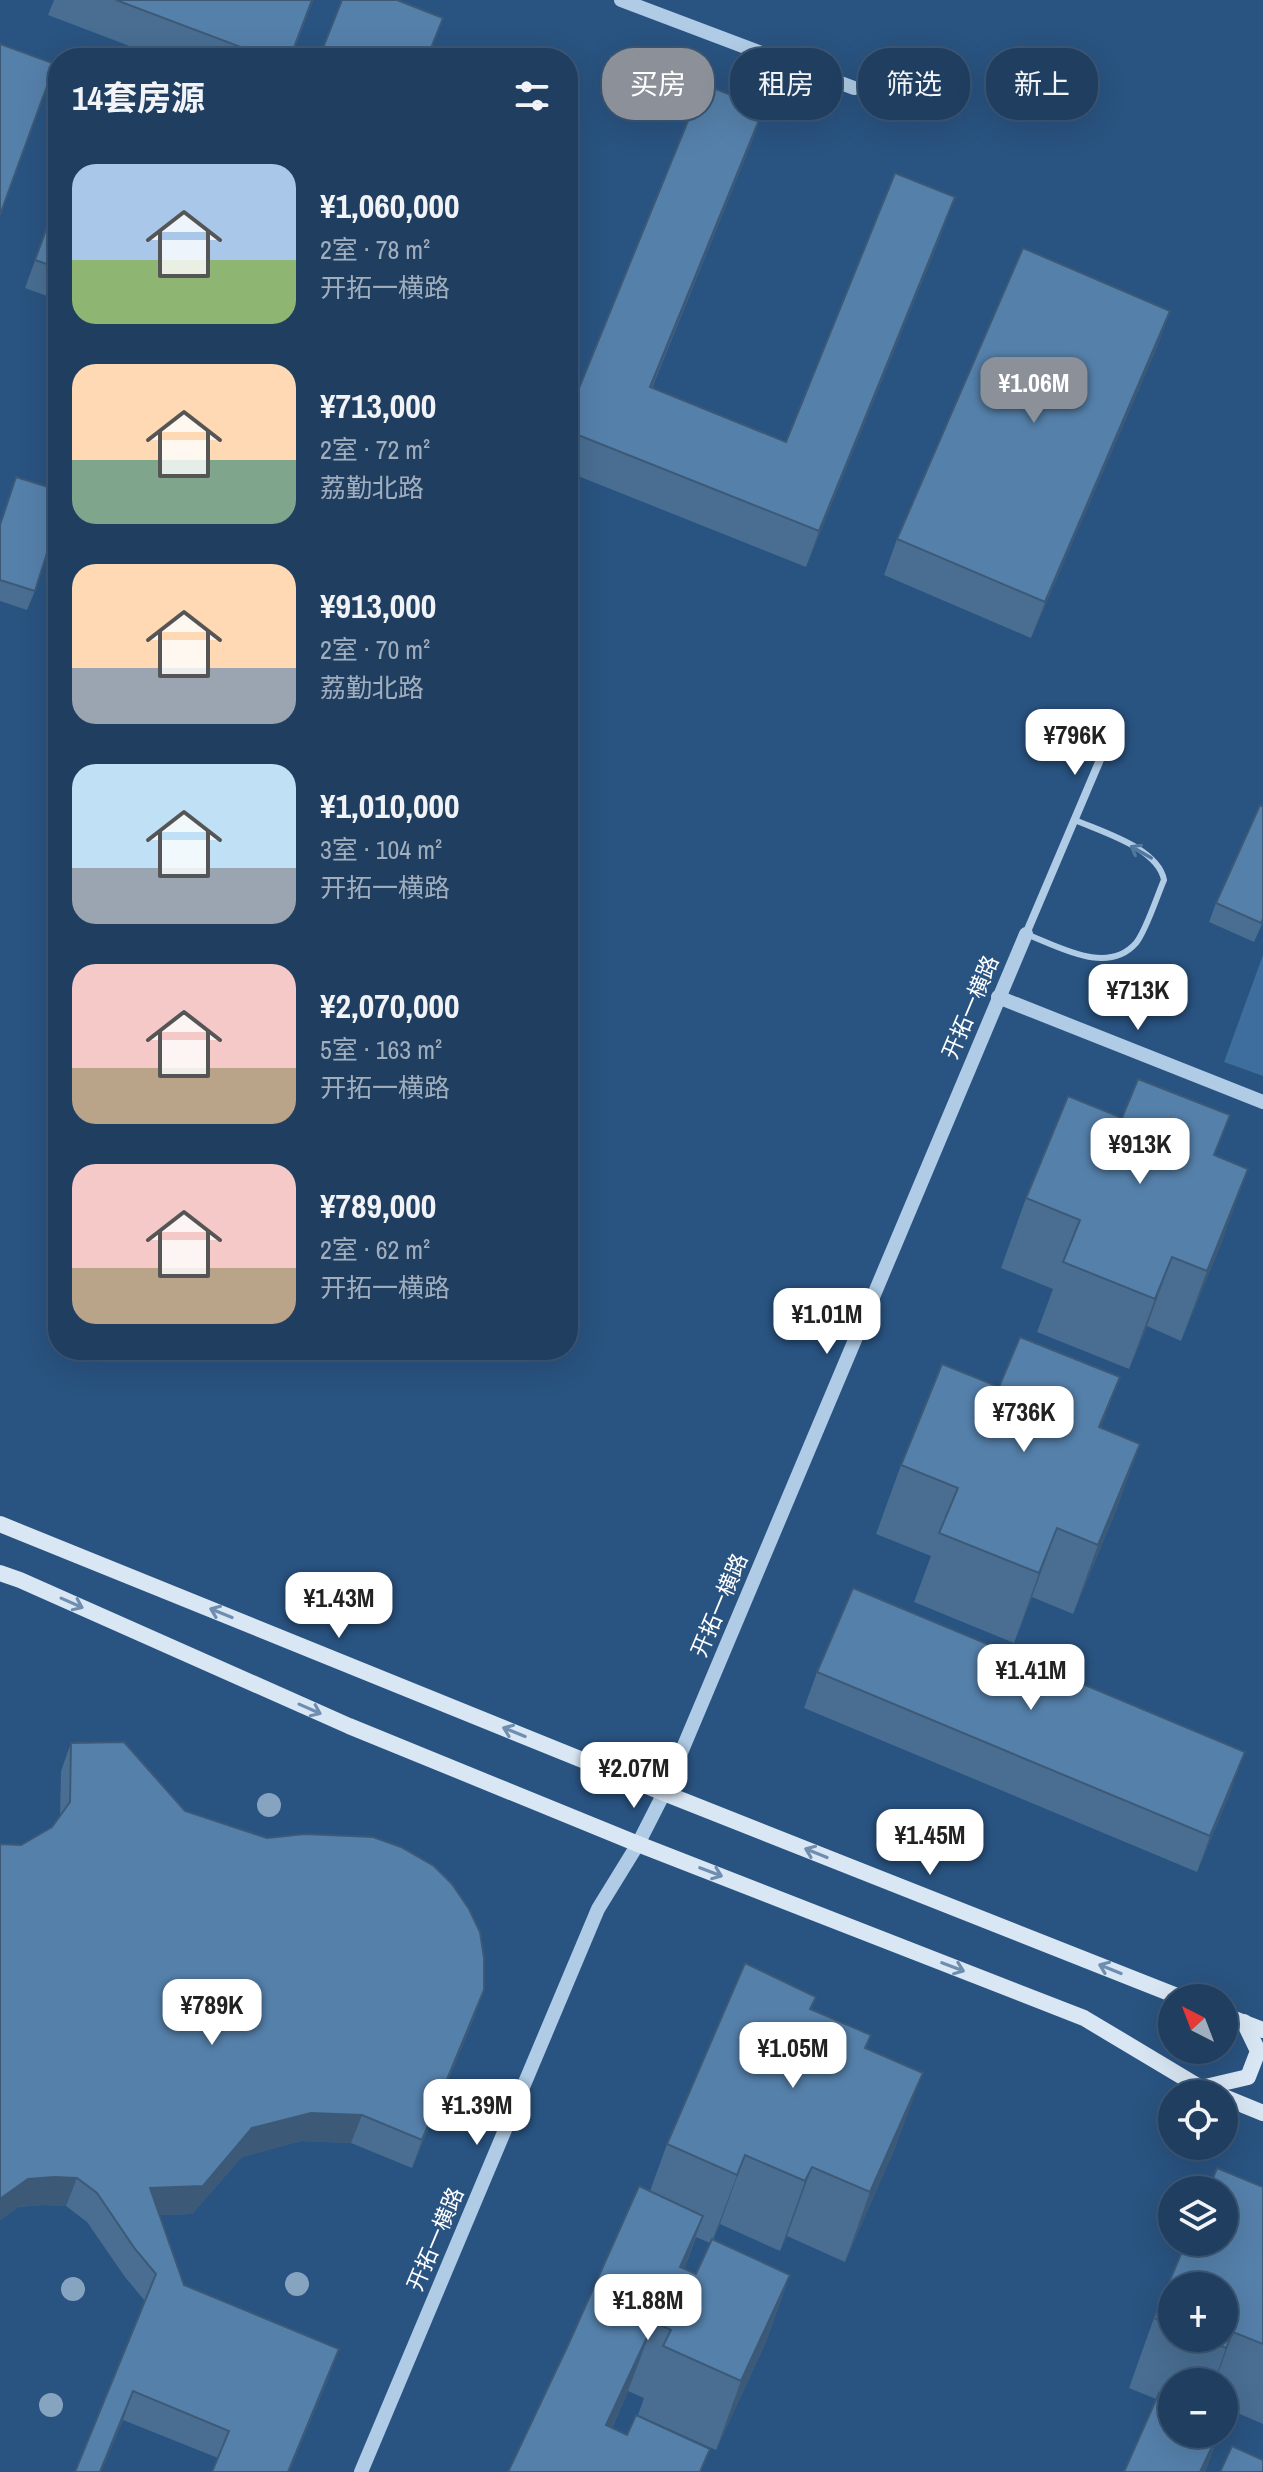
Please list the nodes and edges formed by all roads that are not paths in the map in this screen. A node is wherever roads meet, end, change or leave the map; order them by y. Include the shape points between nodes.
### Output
1 (621, 0) edge
2 (854, 88) dead end
3 (1105, 748) dead end
4 (1075, 820) junction
5 (1026, 934) junction
6 (998, 997) junction
7 (1263, 1102) edge
8 (0, 1524) edge
9 (0, 1573) edge
10 (664, 1793) junction
11 (638, 1844) junction
12 (1158, 1989) edge
13 (1238, 2020) edge
14 (1244, 2022) junction
15 (1263, 2029) edge
16 (1189, 2080) edge
17 (1238, 2080) edge
18 (1238, 2103) edge
19 (1263, 2113) edge
20 (361, 2472) edge

1 - 2 street
3 - 4 street, 开拓一横路
4 - 5 street, 开拓一横路
5 -> 4 lane via 1091,958 1124,953 1137,942 1164,880 1154,859 1140,849
5 - 6 street, 开拓一横路
6 - 7 street
6 - 10 street, 开拓一横路
10 -> 8 main road
9 -> 11 main road via 349,1726
10 - 11 street, 开拓一横路
12 -> 10 main road
11 -> 16 main road via 1084,2018
11 - 20 street, 开拓一横路 via 598,1909
13 - 14 main road
14 - 15 main road
14 - 17 main road via 1258,2051 1248,2077
18 - 19 main road

